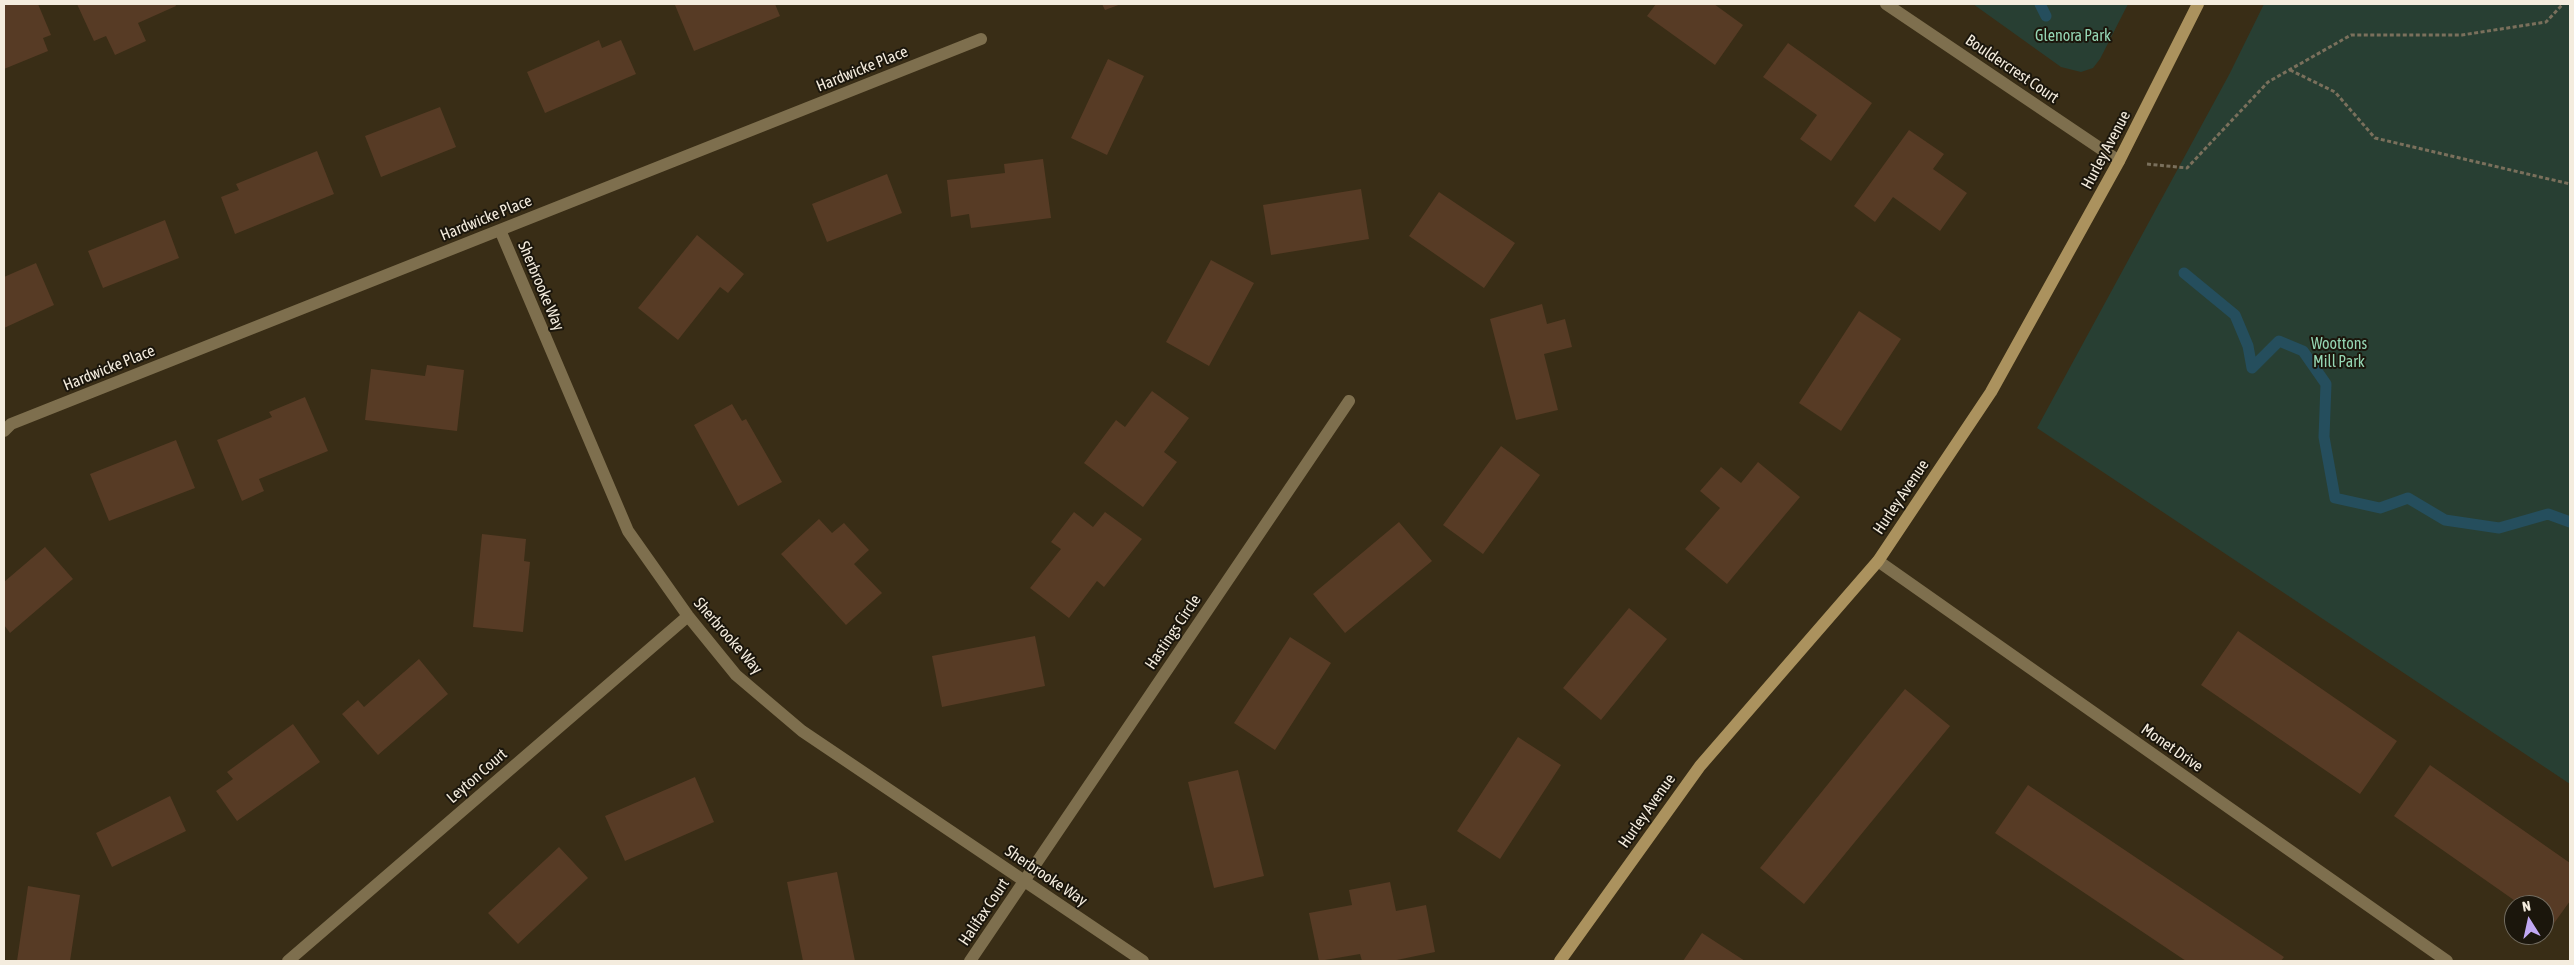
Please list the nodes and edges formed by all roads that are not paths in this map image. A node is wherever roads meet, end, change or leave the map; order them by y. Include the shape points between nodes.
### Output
1 (1886, 4) edge
2 (2198, 4) edge
3 (981, 39) dead end
4 (2119, 162) junction
5 (500, 230) junction
6 (1349, 401) dead end
7 (4, 431) edge
8 (1878, 561) junction
9 (688, 616) junction
10 (1024, 881) junction
11 (288, 961) edge
12 (970, 961) edge
13 (1143, 961) edge
14 (1560, 961) edge
15 (2447, 961) edge

1 - 4 street, Bouldercrest Court
2 - 4 street, Hurley Avenue
3 - 5 street, Hardwicke Place
4 - 8 street, Hurley Avenue via 1991,392
5 - 7 street, Hardwicke Place via 11,424
5 - 9 street, Sherbrooke Way via 628,531
6 - 10 street, Hastings Circle
8 - 14 street, Hurley Avenue via 1700,766
8 - 15 street, Monet Drive
9 - 10 street, Sherbrooke Way via 736,675 802,731
9 - 11 street, Leyton Court
10 - 12 street, Halifax Court
10 - 13 street, Sherbrooke Way

